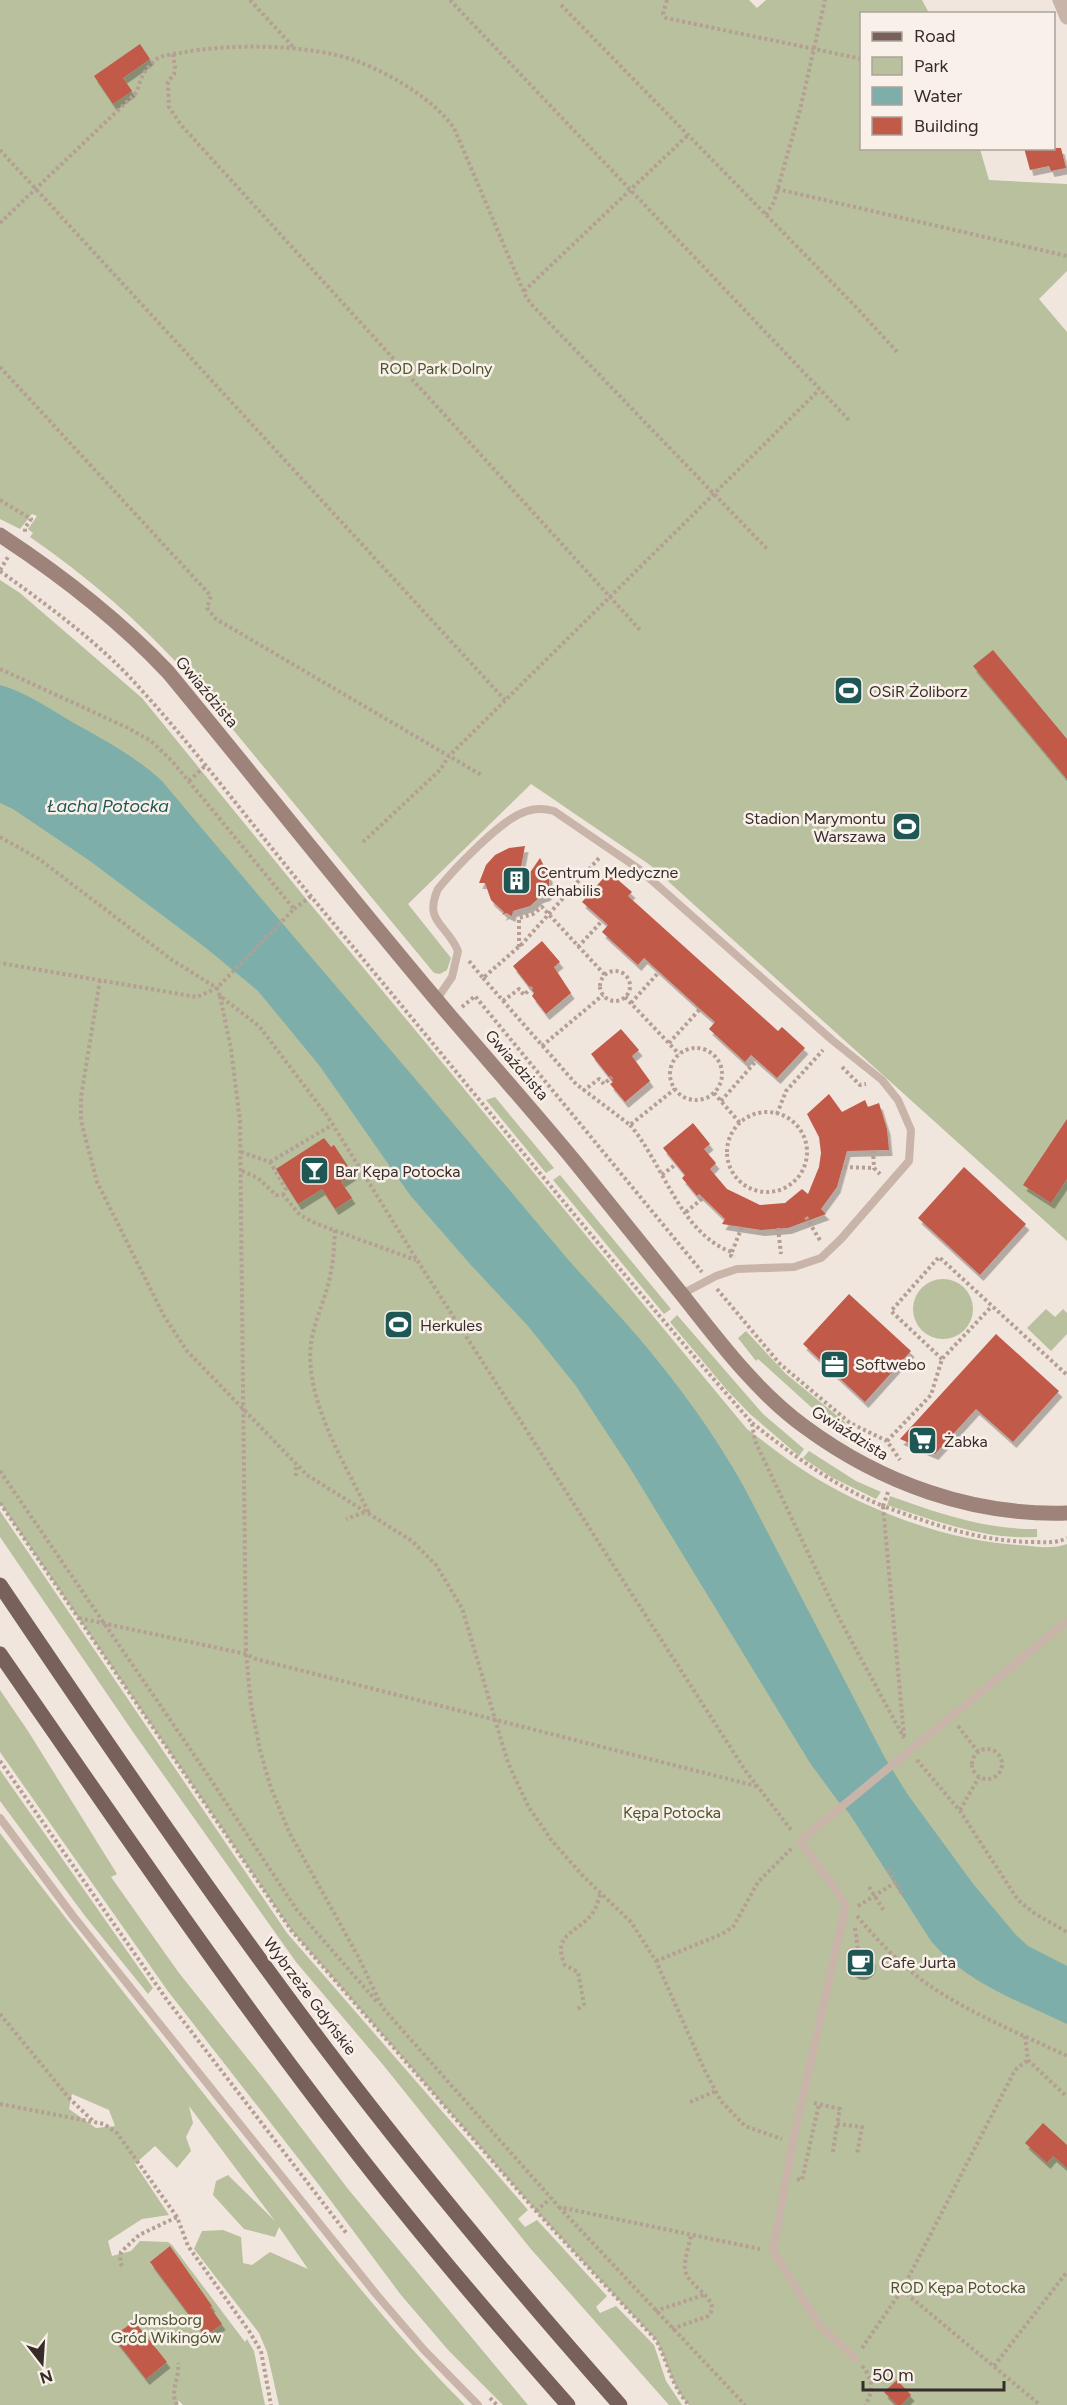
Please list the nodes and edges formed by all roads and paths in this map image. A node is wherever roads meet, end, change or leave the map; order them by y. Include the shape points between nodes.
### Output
1 (250, 0) edge
2 (450, 0) edge
3 (667, 0) edge
4 (825, 0) edge
5 (1060, 0) edge
6 (561, 5) dead end
7 (1067, 17) edge
8 (815, 48) junction
9 (296, 49) junction
10 (173, 54) junction
11 (860, 59) edge
12 (688, 135) junction
13 (0, 150) edge
14 (35, 189) junction
15 (777, 189) junction
16 (631, 191) junction
17 (766, 214) junction
18 (0, 223) edge
19 (1067, 256) edge
20 (524, 291) junction
21 (898, 352) dead end
22 (0, 367) edge
23 (819, 390) junction
24 (849, 420) dead end
25 (715, 495) junction
26 (35, 515) dead end
27 (31, 519) dead end
28 (0, 535) edge
29 (768, 550) dead end
30 (0, 571) edge
31 (609, 598) junction
32 (641, 631) dead end
33 (0, 669) edge
34 (505, 700) junction
35 (449, 756) junction
36 (206, 765) junction
37 (483, 776) dead end
38 (189, 781) junction
39 (0, 837) edge
40 (363, 842) dead end
41 (609, 848) junction
42 (311, 896) junction
43 (294, 909) junction
44 (549, 915) junction
45 (602, 921) dead end
46 (519, 947) junction
47 (578, 947) junction
48 (458, 955) junction
49 (0, 963) edge
50 (659, 972) dead end
51 (605, 975) junction
52 (483, 978) junction
53 (100, 980) junction
54 (532, 987) dead end
55 (217, 988) junction
56 (603, 995) junction
57 (220, 996) junction
58 (625, 997) junction
59 (437, 999) junction
60 (503, 1001) junction
61 (631, 1003) junction
62 (700, 1009) dead end
63 (451, 1017) junction
64 (427, 1035) junction
65 (669, 1043) junction
66 (542, 1046) junction
67 (829, 1051) dead end
68 (679, 1054) junction
69 (757, 1060) dead end
70 (834, 1060) dead end
71 (612, 1077) dead end
72 (675, 1089) junction
73 (873, 1089) dead end
74 (584, 1091) junction
75 (714, 1093) junction
76 (721, 1101) junction
77 (777, 1114) junction
78 (740, 1123) junction
79 (333, 1125) junction
80 (630, 1125) junction
81 (873, 1150) dead end
82 (241, 1152) junction
83 (270, 1162) junction
84 (676, 1164) dead end
85 (844, 1167) dead end
86 (874, 1168) junction
87 (242, 1171) junction
88 (662, 1175) junction
89 (883, 1177) dead end
90 (283, 1195) junction
91 (703, 1198) dead end
92 (686, 1212) junction
93 (806, 1217) dead end
94 (743, 1224) dead end
95 (778, 1228) dead end
96 (335, 1230) junction
97 (830, 1237) dead end
98 (732, 1252) junction
99 (741, 1258) dead end
100 (417, 1260) junction
101 (781, 1260) dead end
102 (709, 1280) junction
103 (681, 1294) junction
104 (992, 1306) junction
105 (942, 1359) junction
106 (1067, 1375) edge
107 (245, 1413) junction
108 (752, 1423) junction
109 (887, 1441) junction
110 (900, 1460) dead end
111 (296, 1464) junction
112 (0, 1471) edge
113 (296, 1476) dead end
114 (0, 1503) edge
115 (883, 1506) junction
116 (368, 1511) junction
117 (1067, 1513) edge
118 (346, 1519) dead end
119 (1067, 1538) edge
120 (0, 1585) edge
121 (78, 1617) junction
122 (1067, 1621) edge
123 (103, 1623) junction
124 (0, 1654) edge
125 (246, 1654) junction
126 (951, 1717) junction
127 (497, 1720) junction
128 (910, 1750) junction
129 (978, 1752) junction
130 (0, 1761) edge
131 (979, 1777) junction
132 (757, 1786) junction
133 (960, 1811) junction
134 (0, 1818) edge
135 (800, 1841) junction
136 (888, 1870) dead end
137 (896, 1882) junction
138 (869, 1887) dead end
139 (601, 1892) junction
140 (902, 1894) dead end
141 (875, 1895) junction
142 (884, 1911) dead end
143 (1067, 1932) edge
144 (656, 1961) junction
145 (382, 2007) junction
146 (578, 2010) dead end
147 (0, 2014) edge
148 (1025, 2036) junction
149 (1067, 2056) edge
150 (1028, 2060) junction
151 (716, 2091) junction
152 (1067, 2097) edge
153 (804, 2101) junction
154 (690, 2102) dead end
155 (0, 2103) edge
156 (819, 2104) junction
157 (95, 2123) junction
158 (837, 2124) junction
159 (794, 2141) junction
160 (833, 2152) dead end
161 (857, 2154) dead end
162 (786, 2176) junction
163 (551, 2198) junction
164 (559, 2206) junction
165 (536, 2211) junction
166 (177, 2217) junction
167 (691, 2235) junction
168 (352, 2240) dead end
169 (772, 2251) junction
170 (122, 2266) dead end
171 (1067, 2272) edge
172 (902, 2290) junction
173 (704, 2295) junction
174 (655, 2311) junction
175 (672, 2329) junction
176 (855, 2358) junction
177 (178, 2363) dead end
178 (994, 2366) junction
179 (866, 2404) edge
180 (177, 2405) edge
181 (271, 2405) edge
182 (478, 2405) edge
183 (568, 2405) edge
184 (620, 2405) edge
185 (689, 2405) edge
186 (745, 2405) edge
187 (1040, 2405) edge

1 - 9 path
2 - 16 path
3 - 8 path via 663,14 666,18
4 - 8 path
5 - 7 street
6 - 12 path
8 - 11 path
8 - 15 path
9 - 10 path via 246,47
9 - 20 path via 322,52 384,73 445,116 454,128
10 - 14 path via 159,57 140,79 137,92
10 - 31 path via 169,107 180,125
12 - 16 path
12 - 17 path
13 - 14 path
14 - 18 path
14 - 34 path
15 - 17 path
15 - 19 path
16 - 20 path
16 - 23 path
17 - 21 path
20 - 25 path via 532,305
22 - 35 path via 211,596 207,608 216,619
23 - 24 path
23 - 25 path
25 - 29 path
25 - 31 path
26 - 27 path
28 - 59 street, Gwiaździsta via 97,604 168,672
30 - 36 path via 69,621 135,682
31 - 32 path
31 - 34 path
33 - 38 path via 143,737
34 - 35 path
35 - 37 path
35 - 40 path via 440,770
36 - 38 path
36 - 42 path
38 - 43 path
39 - 55 path via 39,859 172,960
41 - 44 path
41 - 48 lane via 554,811 540,808 504,822 445,880 432,901 433,916 457,947
41 - 102 lane via 639,869 825,1035 882,1080 898,1100 911,1130 909,1161 820,1258 794,1267 737,1269
42 - 43 path
42 - 64 path
43 - 55 path
44 - 46 path
44 - 46 path via 542,907 519,918
44 - 47 path
45 - 47 path
46 - 52 path
47 - 51 path
48 - 52 path via 464,954
48 - 59 lane via 452,977
49 - 53 path
50 - 61 path
51 - 56 path via 600,983
51 - 58 path via 617,971 628,979
52 - 60 path
53 - 55 path via 197,997
53 - 107 path via 81,1097 86,1148 98,1182 164,1316 187,1351
54 - 60 path via 524,994 519,989
55 - 57 path
56 - 58 path via 615,1001
56 - 66 path
57 - 79 path via 259,1026
57 - 82 path via 231,1049
58 - 61 path
59 - 63 street, Gwiaździsta
60 - 66 path
61 - 65 path
62 - 65 path
63 - 64 path
63 - 102 path via 475,996
63 - 103 street, Gwiaździsta via 513,1086
64 - 108 path
65 - 68 path
66 - 74 path
67 - 77 path via 825,1048 786,1091
68 - 72 path via 670,1069
68 - 75 path via 701,1047 712,1052 723,1072
69 - 76 path
70 - 73 path via 860,1085 867,1084
71 - 74 path via 604,1084 599,1078
72 - 75 path via 687,1099 697,1100
72 - 80 path
74 - 80 path
75 - 76 path
76 - 78 path
77 - 78 path via 762,1112
77 - 78 path via 794,1122 801,1131 807,1153 801,1174 776,1191 748,1188 734,1175 727,1147
79 - 83 path
79 - 100 path
80 - 88 path
81 - 86 path
82 - 83 path
82 - 87 path
83 - 90 path via 286,1189
84 - 88 path
85 - 86 path
86 - 89 path
87 - 90 path via 258,1178 276,1195
87 - 107 path
88 - 92 path
90 - 96 path via 300,1215
91 - 92 path
92 - 98 path via 701,1232
93 - 97 path via 822,1245
94 - 98 path
95 - 101 path
96 - 100 path
96 - 116 path via 328,1285 311,1342 310,1366 320,1409
98 - 99 path via 731,1256
100 - 132 path
102 - 103 lane
102 - 109 path via 780,1364 850,1423
103 - 117 street, Gwiaździsta via 751,1377 802,1425 856,1461 921,1490 976,1505 1024,1513
104 - 105 path
104 - 105 path via 939,1257 891,1311
104 - 106 path
105 - 109 path via 931,1395
107 - 111 path
107 - 125 path
108 - 115 path via 807,1465 854,1494
108 - 115 path via 755,1442 839,1618 905,1740
109 - 110 path
111 - 113 path
111 - 116 path via 342,1499
112 - 123 path
114 - 121 path
115 - 119 path via 948,1530 1002,1542 1058,1542
116 - 118 path
116 - 127 path via 412,1541 450,1586 462,1608
120 - 184 main road, Wybrzeże Gdyńskie via 204,1881 332,2057 454,2212
121 - 123 path
121 - 165 path via 291,1930
122 - 126 lane
123 - 125 path
123 - 145 path via 297,1910
124 - 183 main road via 204,1946 340,2131
125 - 127 path
125 - 145 path via 251,1705 270,1785 290,1832
126 - 128 lane
126 - 129 path
127 - 132 path
127 - 139 path via 508,1763 528,1806 552,1841
128 - 133 path
128 - 135 lane
129 - 131 path via 972,1765
129 - 131 path via 992,1750 1002,1761 993,1778
130 - 168 path via 167,2000
131 - 133 path
132 - 135 path
133 - 143 path via 1018,1900
134 - 182 lane via 73,1916 376,2294
135 - 144 path via 758,1882 733,1926
135 - 153 lane via 846,1904
136 - 137 path
137 - 140 path
137 - 141 path
138 - 141 path
139 - 144 path via 631,1922
139 - 146 path via 594,1912 561,1943 565,1965 578,1972 584,2004
141 - 142 path
141 - 148 path via 852,1911 898,1961 953,1999
144 - 151 path
145 - 163 path
147 - 157 path via 69,2098
148 - 149 path
148 - 150 path
150 - 152 path
150 - 172 path via 1015,2070
151 - 154 path
151 - 159 path via 745,2126 777,2139
153 - 156 path
153 - 159 lane
155 - 157 path
156 - 158 path via 840,2109
156 - 162 path via 802,2180
157 - 166 path via 117,2133
158 - 160 path
158 - 161 path via 862,2127
159 - 162 lane
162 - 169 lane
163 - 164 path
163 - 165 path
164 - 167 path
164 - 174 path
165 - 185 path via 656,2340 673,2382
166 - 170 path via 139,2235 121,2252
166 - 181 path via 188,2246 261,2351
167 - 169 path
167 - 173 path via 685,2270
169 - 176 lane via 820,2326
171 - 178 path
172 - 176 path
172 - 178 path
173 - 174 path
173 - 175 path via 712,2312
174 - 175 path
175 - 186 path
176 - 179 path via 870,2376 872,2394
177 - 180 path via 173,2389
178 - 187 path

